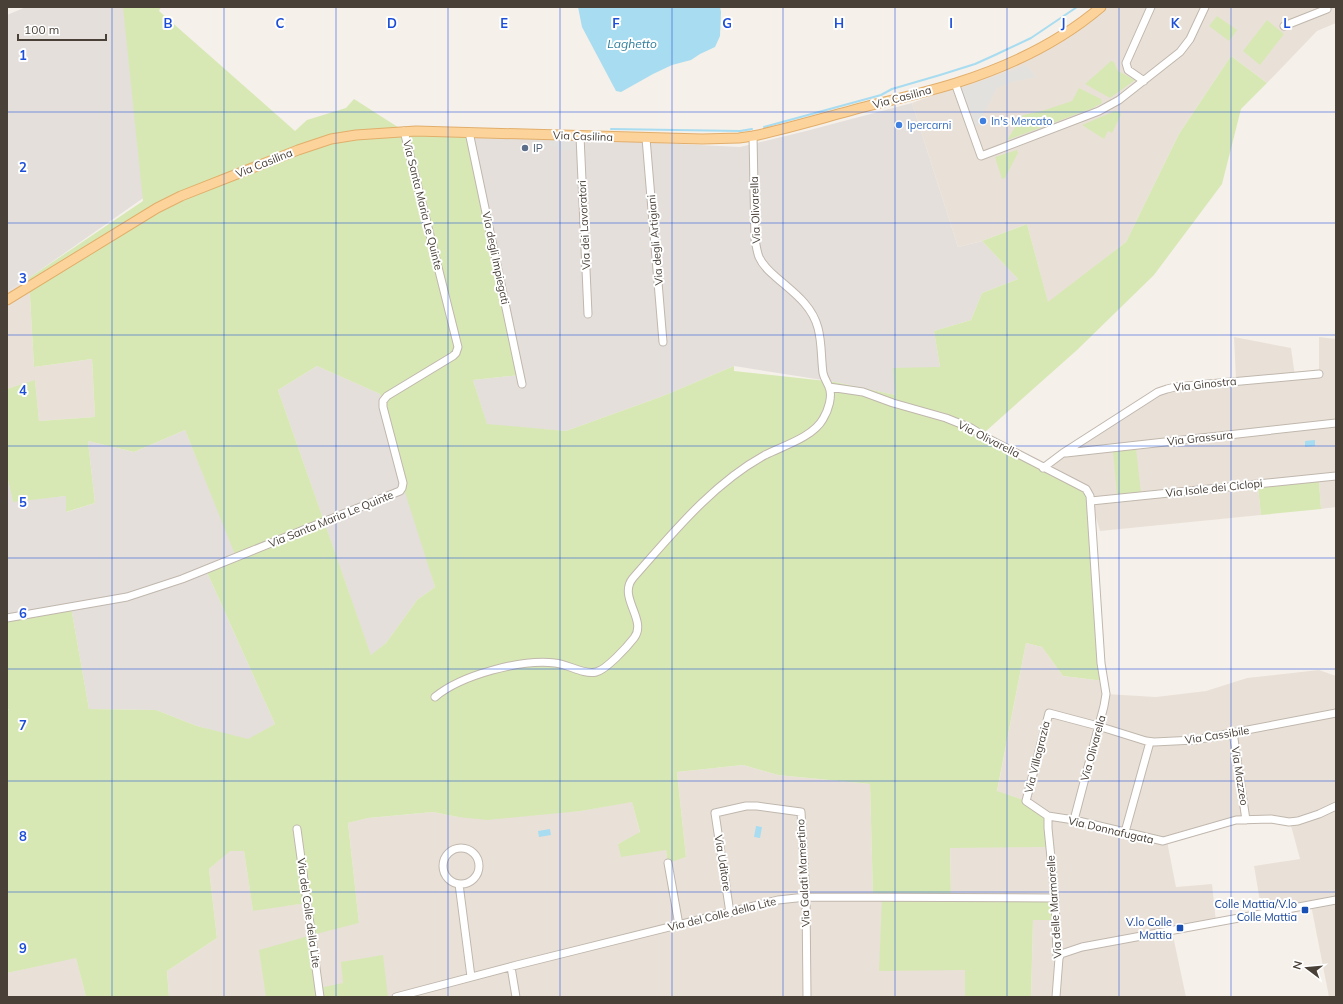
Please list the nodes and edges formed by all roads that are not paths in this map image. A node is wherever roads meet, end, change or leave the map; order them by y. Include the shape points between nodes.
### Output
1 (1101, 7) edge
2 (1151, 7) edge
3 (1205, 7) edge
4 (1328, 8) edge
5 (1284, 26) dead end
6 (1144, 81) junction
7 (955, 83) junction
8 (404, 131) junction
9 (469, 132) junction
10 (580, 136) junction
11 (753, 136) junction
12 (646, 138) junction
13 (7, 300) edge
14 (588, 314) dead end
15 (663, 342) dead end
16 (1319, 374) dead end
17 (522, 384) dead end
18 (829, 387) junction
19 (1336, 423) edge
20 (1063, 453) junction
21 (1044, 468) junction
22 (1336, 476) edge
23 (1091, 501) junction
24 (7, 618) edge
25 (435, 697) dead end
26 (1336, 713) edge
27 (1098, 726) junction
28 (1233, 732) junction
29 (1150, 742) junction
30 (1336, 806) edge
31 (715, 813) joint
32 (1048, 816) junction
33 (1074, 820) junction
34 (1246, 820) junction
35 (297, 829) dead end
36 (1126, 832) junction
37 (668, 862) dead end
38 (459, 884) junction
39 (806, 896) junction
40 (1055, 898) junction
41 (1336, 900) edge
42 (730, 913) junction
43 (680, 925) junction
44 (1058, 958) junction
45 (512, 967) junction
46 (471, 977) junction
47 (320, 997) edge
48 (396, 997) edge
49 (516, 997) edge
50 (807, 997) edge
51 (1056, 997) edge

1 - 7 main road, Via Casilina via 1077,25 1029,53
2 - 6 street via 1126,66 1129,72
3 - 6 street via 1190,40 1182,50
4 - 5 street
6 - 7 street via 1106,108 981,156
7 - 11 main road, Via Casilina
8 - 9 main road, Via Casilina
8 - 13 main road, Via Casilina via 356,135 319,142 176,199 142,216
8 - 24 street, Via Santa Maria Le Quinte via 458,346 453,356 387,396 383,401 403,483 400,491 182,579 127,597
9 - 10 main road, Via Casilina
9 - 17 street, Via degli Impiegati
10 - 12 main road, Via Casilina
10 - 14 street, Via dei Lavoratori
11 - 12 main road, Via Casilina via 708,139
11 - 18 street, Via Olivarella via 758,253 768,270 804,302 814,316 821,346 823,375
12 - 15 street, Via degli Artigiani
16 - 20 street, Via Ginostra via 1167,388
18 - 21 street, Via Olivarella via 863,392 946,418 972,428
18 - 25 street via 827,412 817,428 760,458 724,484 682,523 631,580 628,591 638,623 637,633 604,668 592,673 555,663 514,666 459,682
19 - 20 street, Via Grassura
20 - 21 street, Via Ginostra
21 - 23 street, Via Olivarella via 1086,490
22 - 23 street, Via Isole dei Ciclopi
23 - 27 street, Via Olivarella via 1101,663 1106,694
26 - 28 street, Via Cassibile
27 - 29 street, Via Cassibile
27 - 32 street, Via Villagrazia via 1049,713 1026,801
27 - 33 street, Via Olivarella
28 - 29 street, Via Cassibile via 1195,740
28 - 34 street, Via Mazzeo
29 - 36 street
30 - 34 street, Via Donnafugata via 1298,821
31 - 39 street, Via Galati Mamertino via 746,806 801,812
31 - 42 street, Via Uditore
32 - 33 street, Via Donnafugata
32 - 40 street, Via delle Marmorelle
33 - 36 street, Via Donnafugata
34 - 36 street, Via Donnafugata via 1236,820 1163,841
35 - 47 street, Via del Colle della Lite
37 - 43 street
38 - 38 street via 445,875 442,865 446,854 461,847 476,855 479,866 475,877 465,884
38 - 46 street
39 - 40 street, Via del Colle della Lite
39 - 42 street, Via del Colle della Lite via 778,900
39 - 50 street, Via Galati Mamertino
40 - 44 street, Via delle Marmorelle
41 - 44 street via 1082,947 1061,954
42 - 43 street, Via del Colle della Lite
43 - 45 street, Via del Colle della Lite
44 - 51 street, Via delle Marmorelle
45 - 46 street, Via del Colle della Lite
45 - 49 street
46 - 48 street, Via del Colle della Lite

